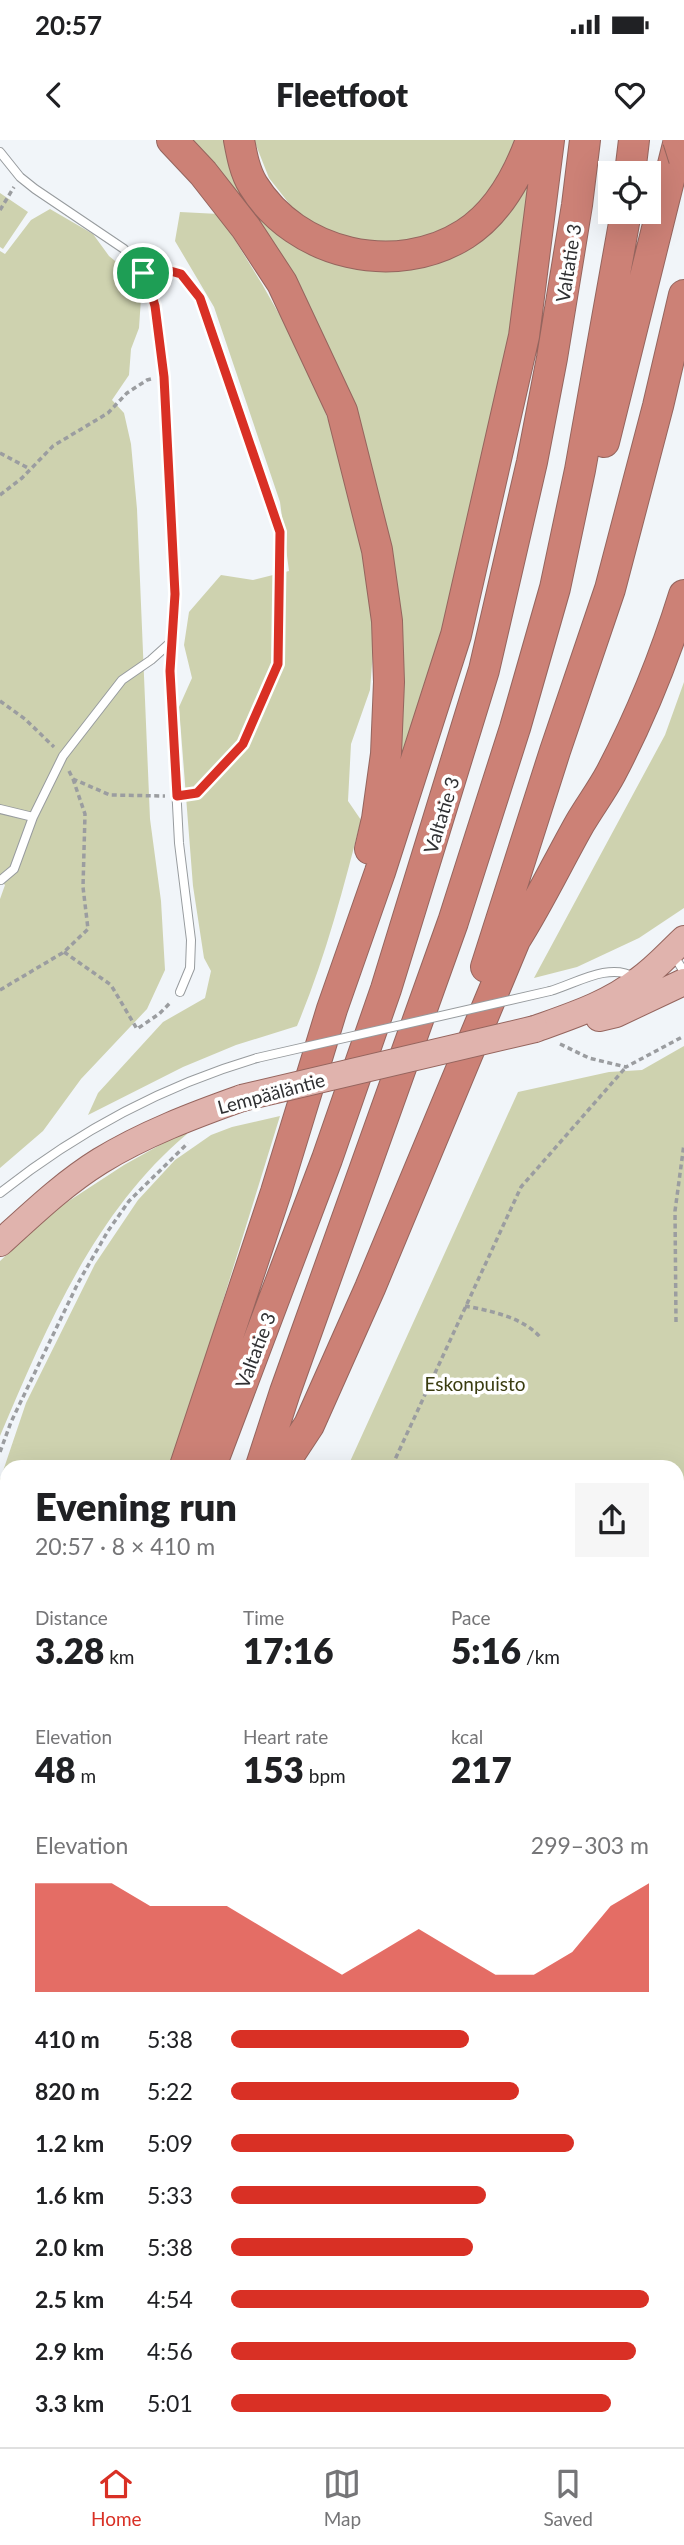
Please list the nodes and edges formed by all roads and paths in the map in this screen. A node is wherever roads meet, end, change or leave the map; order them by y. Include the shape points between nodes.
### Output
1 (172, 140) edge
2 (239, 140) edge
3 (531, 140) edge
4 (549, 140) edge
5 (585, 140) edge
6 (634, 140) edge
7 (678, 140) edge
8 (0, 152) edge
9 (684, 159) edge
10 (631, 161) edge
11 (20, 177) junction
12 (0, 210) edge
13 (624, 224) edge
14 (135, 261) junction
15 (684, 295) edge
16 (164, 377) junction
17 (0, 453) edge
18 (30, 470) junction
19 (0, 495) edge
20 (555, 588) junction
21 (684, 595) edge
22 (171, 642) junction
23 (0, 701) edge
24 (63, 756) junction
25 (73, 779) junction
26 (177, 796) junction
27 (0, 809) edge
28 (33, 817) junction
29 (1, 880) edge
30 (64, 952) junction
31 (680, 954) edge
32 (640, 980) junction
33 (684, 982) edge
34 (0, 990) edge
35 (180, 992) joint
36 (332, 1009) junction
37 (684, 1036) edge
38 (542, 1037) junction
39 (626, 1067) junction
40 (191, 1141) dead end
41 (431, 1141) junction
42 (684, 1144) edge
43 (0, 1193) edge
44 (0, 1243) edge
45 (465, 1306) junction
46 (676, 1322) dead end
47 (541, 1338) dead end
48 (0, 1452) edge
49 (188, 1460) edge
50 (213, 1460) edge
51 (263, 1460) edge
52 (286, 1460) edge
53 (395, 1460) edge

1 - 36 highway via 246,228 282,283 342,411 377,550 387,621 386,754 377,819
2 - 3 highway via 253,186 290,227 316,242 376,256 438,248 466,233 487,216 519,173
4 - 36 highway via 524,336 456,635
5 - 50 highway, Valtatie 3 via 550,371 484,670 386,989
6 - 10 highway
7 - 9 highway, bridge
7 - 20 highway via 598,470
8 - 11 lane
11 - 12 path
11 - 14 lane
13 - 20 highway
14 - 16 lane via 155,306
14 - 26 path via 181,274 200,298 280,532 278,664 243,744 197,793
15 - 41 highway via 610,589
16 - 18 path via 147,380 127,393 108,413 53,446
16 - 22 lane via 175,594
17 - 18 path
18 - 19 path
20 - 51 highway via 453,922
21 - 41 highway via 664,659 639,715 515,940
22 - 24 lane via 122,680
22 - 26 lane
23 - 24 path
24 - 25 path
24 - 28 lane
25 - 26 path via 110,795
25 - 30 path via 85,814 83,887 88,929
26 - 35 lane via 191,940 190,968
27 - 28 lane
28 - 29 lane via 14,869
30 - 34 path
30 - 35 path via 111,985 137,1029
31 - 32 main road, Lempääläntie
32 - 38 main road, Lempääläntie
32 - 43 lane, bridge via 625,971 611,971 550,990 257,1058 194,1079 118,1114 52,1153
33 - 38 main road, Lempääläntie via 616,1014
36 - 49 highway
37 - 39 path
38 - 39 path via 589,1058
38 - 44 main road, Lempääläntie, bridge via 242,1098 188,1118 100,1161
39 - 45 path via 521,1187
40 - 48 path via 129,1201 108,1231 78,1283
41 - 52 highway via 309,1426
42 - 46 path via 676,1212
45 - 47 path via 505,1316
45 - 53 path

